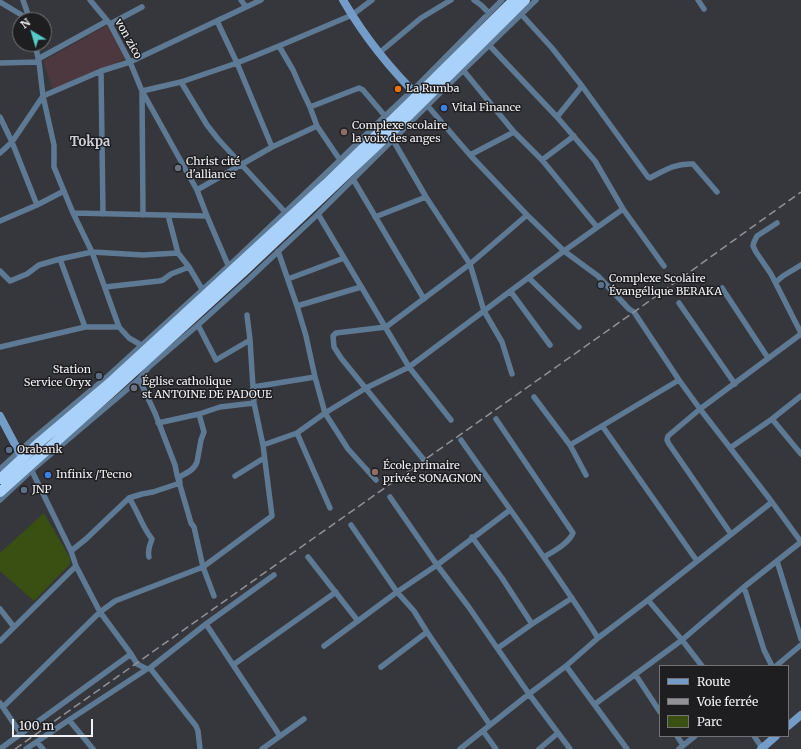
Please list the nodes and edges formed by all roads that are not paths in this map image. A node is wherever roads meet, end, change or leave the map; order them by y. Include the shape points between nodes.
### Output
1 (23, 0) edge
2 (90, 0) edge
3 (241, 0) edge
4 (261, 0) edge
5 (342, 0) edge
6 (372, 0) edge
7 (451, 0) edge
8 (474, 0) edge
9 (502, 0) edge
10 (514, 0) edge
11 (525, 0) edge
12 (536, 0) edge
13 (698, 0) edge
14 (0, 2) edge
15 (142, 7) dead end
16 (246, 7) junction
17 (704, 10) dead end
18 (489, 13) junction
19 (521, 14) junction
20 (352, 15) junction
21 (217, 21) junction
22 (108, 22) junction
23 (489, 45) junction
24 (279, 46) junction
25 (37, 52) edge
26 (379, 53) junction
27 (39, 60) junction
28 (130, 62) junction
29 (0, 63) edge
30 (236, 63) junction
31 (463, 70) junction
32 (101, 71) junction
33 (181, 82) junction
34 (582, 86) junction
35 (142, 91) junction
36 (43, 96) junction
37 (420, 98) junction
38 (310, 107) junction
39 (385, 116) junction
40 (557, 116) junction
41 (0, 117) edge
42 (317, 126) junction
43 (514, 132) junction
44 (574, 136) junction
45 (393, 140) junction
46 (12, 142) junction
47 (272, 147) junction
48 (0, 153) edge
49 (470, 155) junction
50 (340, 160) junction
51 (542, 160) junction
52 (241, 165) junction
53 (353, 179) junction
54 (197, 190) junction
55 (64, 191) junction
56 (716, 192) dead end
57 (426, 197) junction
58 (37, 205) junction
59 (623, 209) junction
60 (285, 212) junction
61 (73, 214) junction
62 (103, 214) junction
63 (318, 214) junction
64 (143, 215) junction
65 (168, 215) junction
66 (527, 215) junction
67 (207, 216) junction
68 (375, 218) junction
69 (0, 219) edge
70 (778, 223) dead end
71 (597, 228) junction
72 (278, 251) junction
73 (564, 251) junction
74 (92, 252) junction
75 (178, 254) junction
76 (344, 258) junction
77 (60, 259) junction
78 (470, 264) junction
79 (228, 265) junction
80 (664, 266) dead end
81 (801, 266) edge
82 (189, 267) junction
83 (0, 271) edge
84 (528, 278) junction
85 (288, 279) junction
86 (776, 282) junction
87 (105, 286) junction
88 (361, 288) junction
89 (722, 288) dead end
90 (202, 289) junction
91 (511, 292) junction
92 (424, 299) junction
93 (679, 303) dead end
94 (298, 306) junction
95 (484, 311) junction
96 (247, 315) dead end
97 (198, 325) junction
98 (799, 325) edge
99 (85, 327) junction
100 (119, 327) junction
101 (386, 327) junction
102 (579, 327) dead end
103 (801, 333) edge
104 (250, 340) junction
105 (141, 345) junction
106 (550, 345) dead end
107 (0, 347) edge
108 (768, 358) junction
109 (409, 367) junction
110 (512, 374) dead end
111 (315, 377) junction
112 (139, 379) junction
113 (679, 380) junction
114 (735, 384) junction
115 (253, 387) junction
116 (366, 388) junction
117 (801, 396) edge
118 (534, 397) dead end
119 (254, 403) junction
120 (700, 409) junction
121 (325, 413) junction
122 (199, 414) junction
123 (0, 416) edge
124 (496, 419) dead end
125 (772, 419) junction
126 (451, 420) dead end
127 (158, 423) junction
128 (603, 427) junction
129 (297, 433) junction
130 (461, 440) dead end
131 (263, 446) junction
132 (570, 446) junction
133 (730, 448) junction
134 (801, 454) edge
135 (264, 458) junction
136 (424, 460) dead end
137 (26, 461) junction
138 (0, 469) edge
139 (586, 475) dead end
140 (235, 476) dead end
141 (0, 479) edge
142 (376, 480) dead end
143 (180, 482) junction
144 (0, 492) edge
145 (390, 497) dead end
146 (129, 498) junction
147 (0, 500) edge
148 (772, 502) junction
149 (330, 508) dead end
150 (510, 510) junction
151 (350, 525) dead end
152 (731, 534) junction
153 (472, 538) junction
154 (801, 542) edge
155 (71, 551) junction
156 (149, 557) dead end
157 (308, 557) dead end
158 (544, 557) junction
159 (697, 561) junction
160 (777, 561) junction
161 (437, 565) junction
162 (76, 566) junction
163 (203, 567) junction
164 (274, 575) dead end
165 (744, 587) junction
166 (336, 592) junction
167 (397, 592) junction
168 (214, 596) dead end
169 (572, 598) junction
170 (648, 600) junction
171 (0, 609) edge
172 (100, 612) junction
173 (358, 621) junction
174 (206, 624) junction
175 (532, 624) junction
176 (14, 627) junction
177 (428, 632) junction
178 (598, 638) junction
179 (801, 639) edge
180 (682, 640) junction
181 (0, 641) edge
182 (801, 645) edge
183 (324, 646) dead end
184 (498, 648) junction
185 (131, 654) junction
186 (233, 665) junction
187 (701, 665) edge
188 (772, 665) edge
189 (777, 665) edge
190 (566, 666) junction
191 (381, 667) dead end
192 (149, 669) junction
193 (635, 674) junction
194 (529, 694) junction
195 (595, 704) junction
196 (2, 705) edge
197 (659, 710) edge
198 (801, 715) edge
199 (304, 719) dead end
200 (69, 720) junction
201 (490, 724) junction
202 (789, 725) edge
203 (483, 731) junction
204 (558, 733) junction
205 (20, 734) junction
206 (280, 736) junction
207 (677, 737) edge
208 (694, 737) edge
209 (755, 737) edge
210 (775, 737) edge
211 (37, 742) junction
212 (681, 747) edge
213 (0, 749) edge
214 (26, 749) edge
215 (43, 749) edge
216 (93, 749) edge
217 (200, 749) edge
218 (262, 749) edge
219 (460, 749) edge
220 (496, 749) edge
221 (539, 749) edge
222 (570, 749) edge
223 (627, 749) edge
224 (762, 749) edge

1 - 14 street via 30,20
2 - 22 street, von zico
3 - 16 street
4 - 16 street
5 - 20 main road
6 - 20 street
7 - 26 street via 421,18
8 - 18 street
9 - 18 street
10 - 37 highway
11 - 37 highway
12 - 19 street
13 - 17 street
15 - 22 street
16 - 21 street
18 - 37 street
19 - 23 street
19 - 34 street
20 - 24 street
20 - 26 main road
21 - 28 street
21 - 30 street
22 - 27 street
22 - 28 street, von zico
23 - 31 street
23 - 40 street
24 - 30 street
24 - 38 street
25 - 27 street
26 - 37 main road
27 - 29 street
27 - 36 street
28 - 32 street
28 - 35 street, von zico
30 - 33 street
30 - 47 street
31 - 37 street
31 - 43 street
32 - 36 street
32 - 62 street
33 - 35 street
33 - 52 street via 207,125
34 - 40 street
34 - 56 street via 648,177 680,164 693,164
35 - 54 street, von zico
35 - 64 street
36 - 46 street
36 - 55 street via 54,145 54,167
37 - 39 street
37 - 45 street
37 - 49 street
37 - 137 highway
38 - 39 street via 359,88
38 - 42 street
39 - 50 street
40 - 44 street
41 - 46 street
42 - 47 street
42 - 50 street
43 - 49 street
43 - 51 street
44 - 51 street
44 - 59 street via 595,161
45 - 53 street
45 - 57 street
46 - 48 street
46 - 58 street
47 - 52 street
49 - 66 street
50 - 60 street
51 - 71 street
52 - 54 street
52 - 60 street
53 - 63 street
53 - 68 street
54 - 67 street, von zico
55 - 58 street
55 - 61 street
57 - 68 street
57 - 78 street
58 - 69 street
59 - 71 street
59 - 80 street
60 - 79 street
61 - 62 street
61 - 74 street
62 - 64 street
63 - 72 street
63 - 76 street
64 - 65 street
65 - 67 street
65 - 75 street
66 - 73 street
66 - 78 street
67 - 79 street, von zico
68 - 92 street
70 - 86 street via 758,236 753,246
71 - 73 street
72 - 85 street
72 - 97 street
73 - 84 street
73 - 113 street via 598,276 634,312
74 - 75 street
74 - 77 street
74 - 87 street
75 - 82 street
76 - 85 street
76 - 88 street
77 - 83 street via 39,266 10,281
77 - 99 street
78 - 92 street
78 - 95 street
79 - 90 street
81 - 86 street
82 - 87 street via 163,280
82 - 90 street
84 - 91 street
84 - 102 street
85 - 94 street
86 - 98 street
87 - 100 street
88 - 94 street
88 - 101 street
89 - 108 street
90 - 105 street
91 - 95 street
91 - 106 street
92 - 101 street
93 - 114 street
94 - 111 street
95 - 109 street
95 - 110 street via 502,342
96 - 104 street
97 - 104 street via 216,360
97 - 112 street via 149,367
98 - 103 street
99 - 100 street
99 - 107 street
100 - 105 street via 129,338
101 - 109 street
101 - 116 street via 336,333 333,336 334,347
103 - 108 street
104 - 115 street
105 - 137 street
108 - 114 street
109 - 116 street
109 - 126 street
111 - 115 street
111 - 121 street
112 - 127 street
112 - 137 street
113 - 120 street
113 - 128 street
114 - 120 street
115 - 119 street
116 - 121 street
116 - 136 street
117 - 125 street
118 - 132 street
119 - 122 street via 220,407
119 - 131 street
120 - 133 street
120 - 152 street via 668,436 667,440
121 - 129 street
121 - 142 street via 348,449
122 - 127 street
122 - 143 street via 204,432 197,462 190,472 179,477
123 - 137 main road
124 - 158 street via 573,533 571,538
125 - 133 street
125 - 134 street
127 - 143 street
128 - 132 street
128 - 159 street
129 - 131 street
129 - 149 street
130 - 150 street
131 - 135 street
132 - 139 street
133 - 148 street
135 - 140 street
135 - 163 street via 272,516
137 - 138 street
137 - 141 highway
137 - 144 highway
137 - 147 street
137 - 155 street
143 - 146 street
143 - 163 street
145 - 161 street
146 - 155 street
146 - 156 street via 152,539 148,548
148 - 152 street
148 - 154 street
150 - 153 street
150 - 158 street
151 - 167 street
152 - 159 street
153 - 161 street
153 - 175 street
154 - 160 street
155 - 162 street
157 - 166 street
158 - 169 street
159 - 170 street
160 - 165 street
160 - 179 street
161 - 167 street
161 - 184 street
162 - 172 street
162 - 176 street
163 - 168 street
163 - 172 street via 115,601
164 - 174 street
165 - 180 street
165 - 188 street via 764,650
166 - 173 street
166 - 186 street
167 - 173 street
167 - 177 street
169 - 175 street
169 - 178 street
170 - 178 street
170 - 180 street
171 - 176 street
172 - 185 street
172 - 196 street
173 - 183 street
174 - 186 street
174 - 192 street
175 - 184 street
176 - 181 street
177 - 191 street
177 - 201 street
178 - 190 street
180 - 187 street
180 - 193 street
182 - 189 street
184 - 194 street
185 - 192 street via 137,664
185 - 205 street
186 - 206 street
190 - 194 street
190 - 195 street
192 - 200 street
192 - 217 street via 196,726
193 - 195 street
193 - 197 street
194 - 201 street
194 - 204 street
195 - 223 street
196 - 205 street
198 - 202 main road
199 - 206 street
200 - 211 street
200 - 216 street
201 - 203 street
203 - 219 street
203 - 220 street
204 - 221 street
204 - 222 street
205 - 213 street
206 - 218 street
207 - 212 street
208 - 212 street
209 - 224 street
210 - 224 main road
211 - 214 street
211 - 215 street

